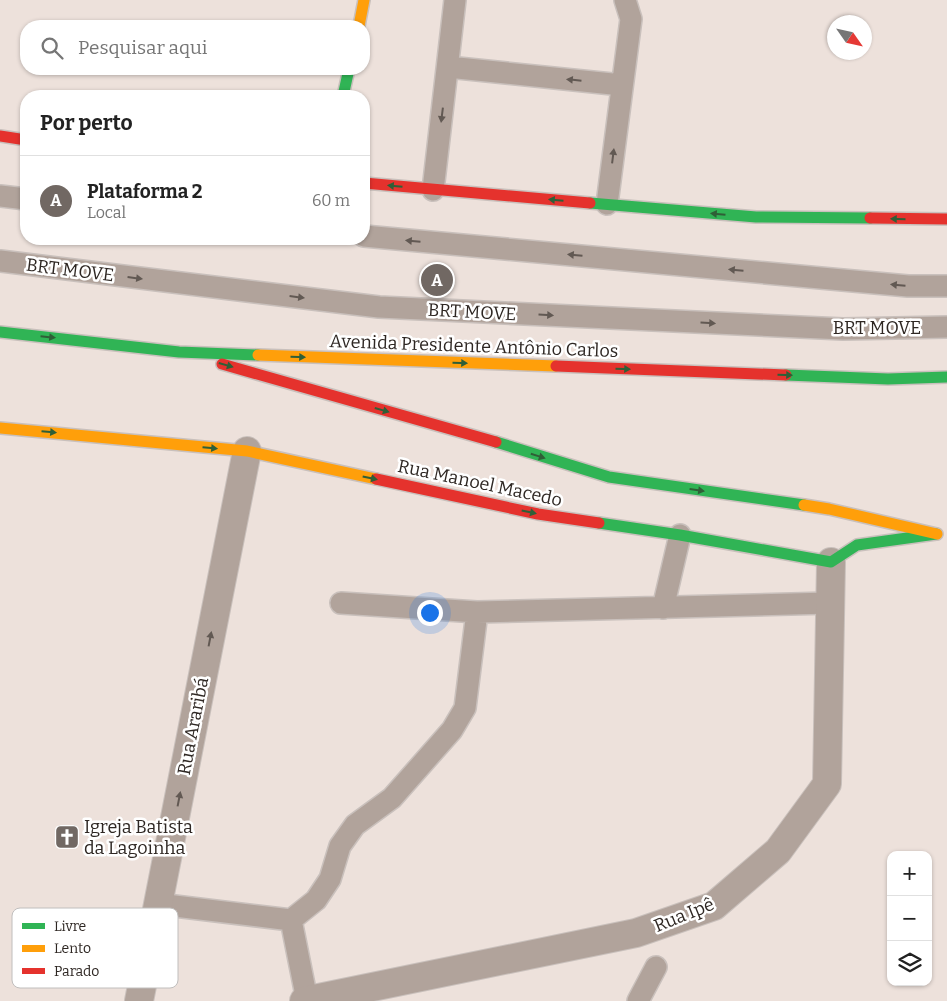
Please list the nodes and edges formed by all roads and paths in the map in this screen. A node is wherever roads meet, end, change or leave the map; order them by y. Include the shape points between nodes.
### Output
1 (364, 0) edge
2 (455, 0) edge
3 (625, 0) edge
4 (359, 20) edge
5 (448, 66) junction
6 (348, 75) edge
7 (622, 85) junction
8 (344, 90) edge
9 (0, 136) edge
10 (20, 139) edge
11 (370, 184) edge
12 (434, 190) junction
13 (0, 196) edge
14 (20, 198) edge
15 (607, 204) junction
16 (947, 219) edge
17 (370, 237) edge
18 (0, 262) edge
19 (947, 286) edge
20 (947, 328) edge
21 (0, 332) edge
22 (179, 352) junction
23 (947, 377) edge
24 (0, 428) edge
25 (247, 451) junction
26 (680, 535) junction
27 (942, 535) edge
28 (831, 562) junction
29 (341, 603) dead end
30 (830, 603) junction
31 (663, 608) junction
32 (477, 612) junction
33 (158, 904) junction
34 (157, 908) edge
35 (291, 920) junction
36 (656, 968) dead end
37 (142, 988) edge
38 (306, 1000) edge
39 (139, 1001) edge
40 (638, 1001) edge

1 - 4 main road
2 - 5 lane
3 - 7 lane via 631,19
7 -> 5 lane
5 -> 12 lane
6 - 8 main road
15 -> 7 lane
9 - 10 main road
12 -> 11 main road
15 -> 12 main road
13 - 14 lane
16 -> 15 main road via 756,217
19 -> 17 lane via 908,286
18 -> 20 lane, BRT MOVE via 379,307 843,329
21 -> 22 main road, Avenida Presidente Antônio Carlos
22 -> 23 main road, Avenida Presidente Antônio Carlos via 888,379
22 -> 27 main road via 609,477 829,509
24 -> 25 main road, Rua Manoel Macedo
25 -> 26 main road, Rua Manoel Macedo via 538,514
33 -> 25 street, Rua Araribá
26 - 28 main road, Rua Manoel Macedo
26 - 31 lane
27 - 28 main road via 857,544
28 - 30 street, Rua Ipê
29 - 32 lane
30 - 31 lane
30 - 38 street, Rua Ipê via 826,784 778,851 714,906 636,933
31 - 32 lane
32 - 35 lane via 465,708 452,730 392,798 355,825 340,846 330,879 316,900
33 - 34 street, Rua Araribá
33 - 35 lane
35 - 38 lane
36 - 40 lane
37 - 39 street, Rua Araribá

